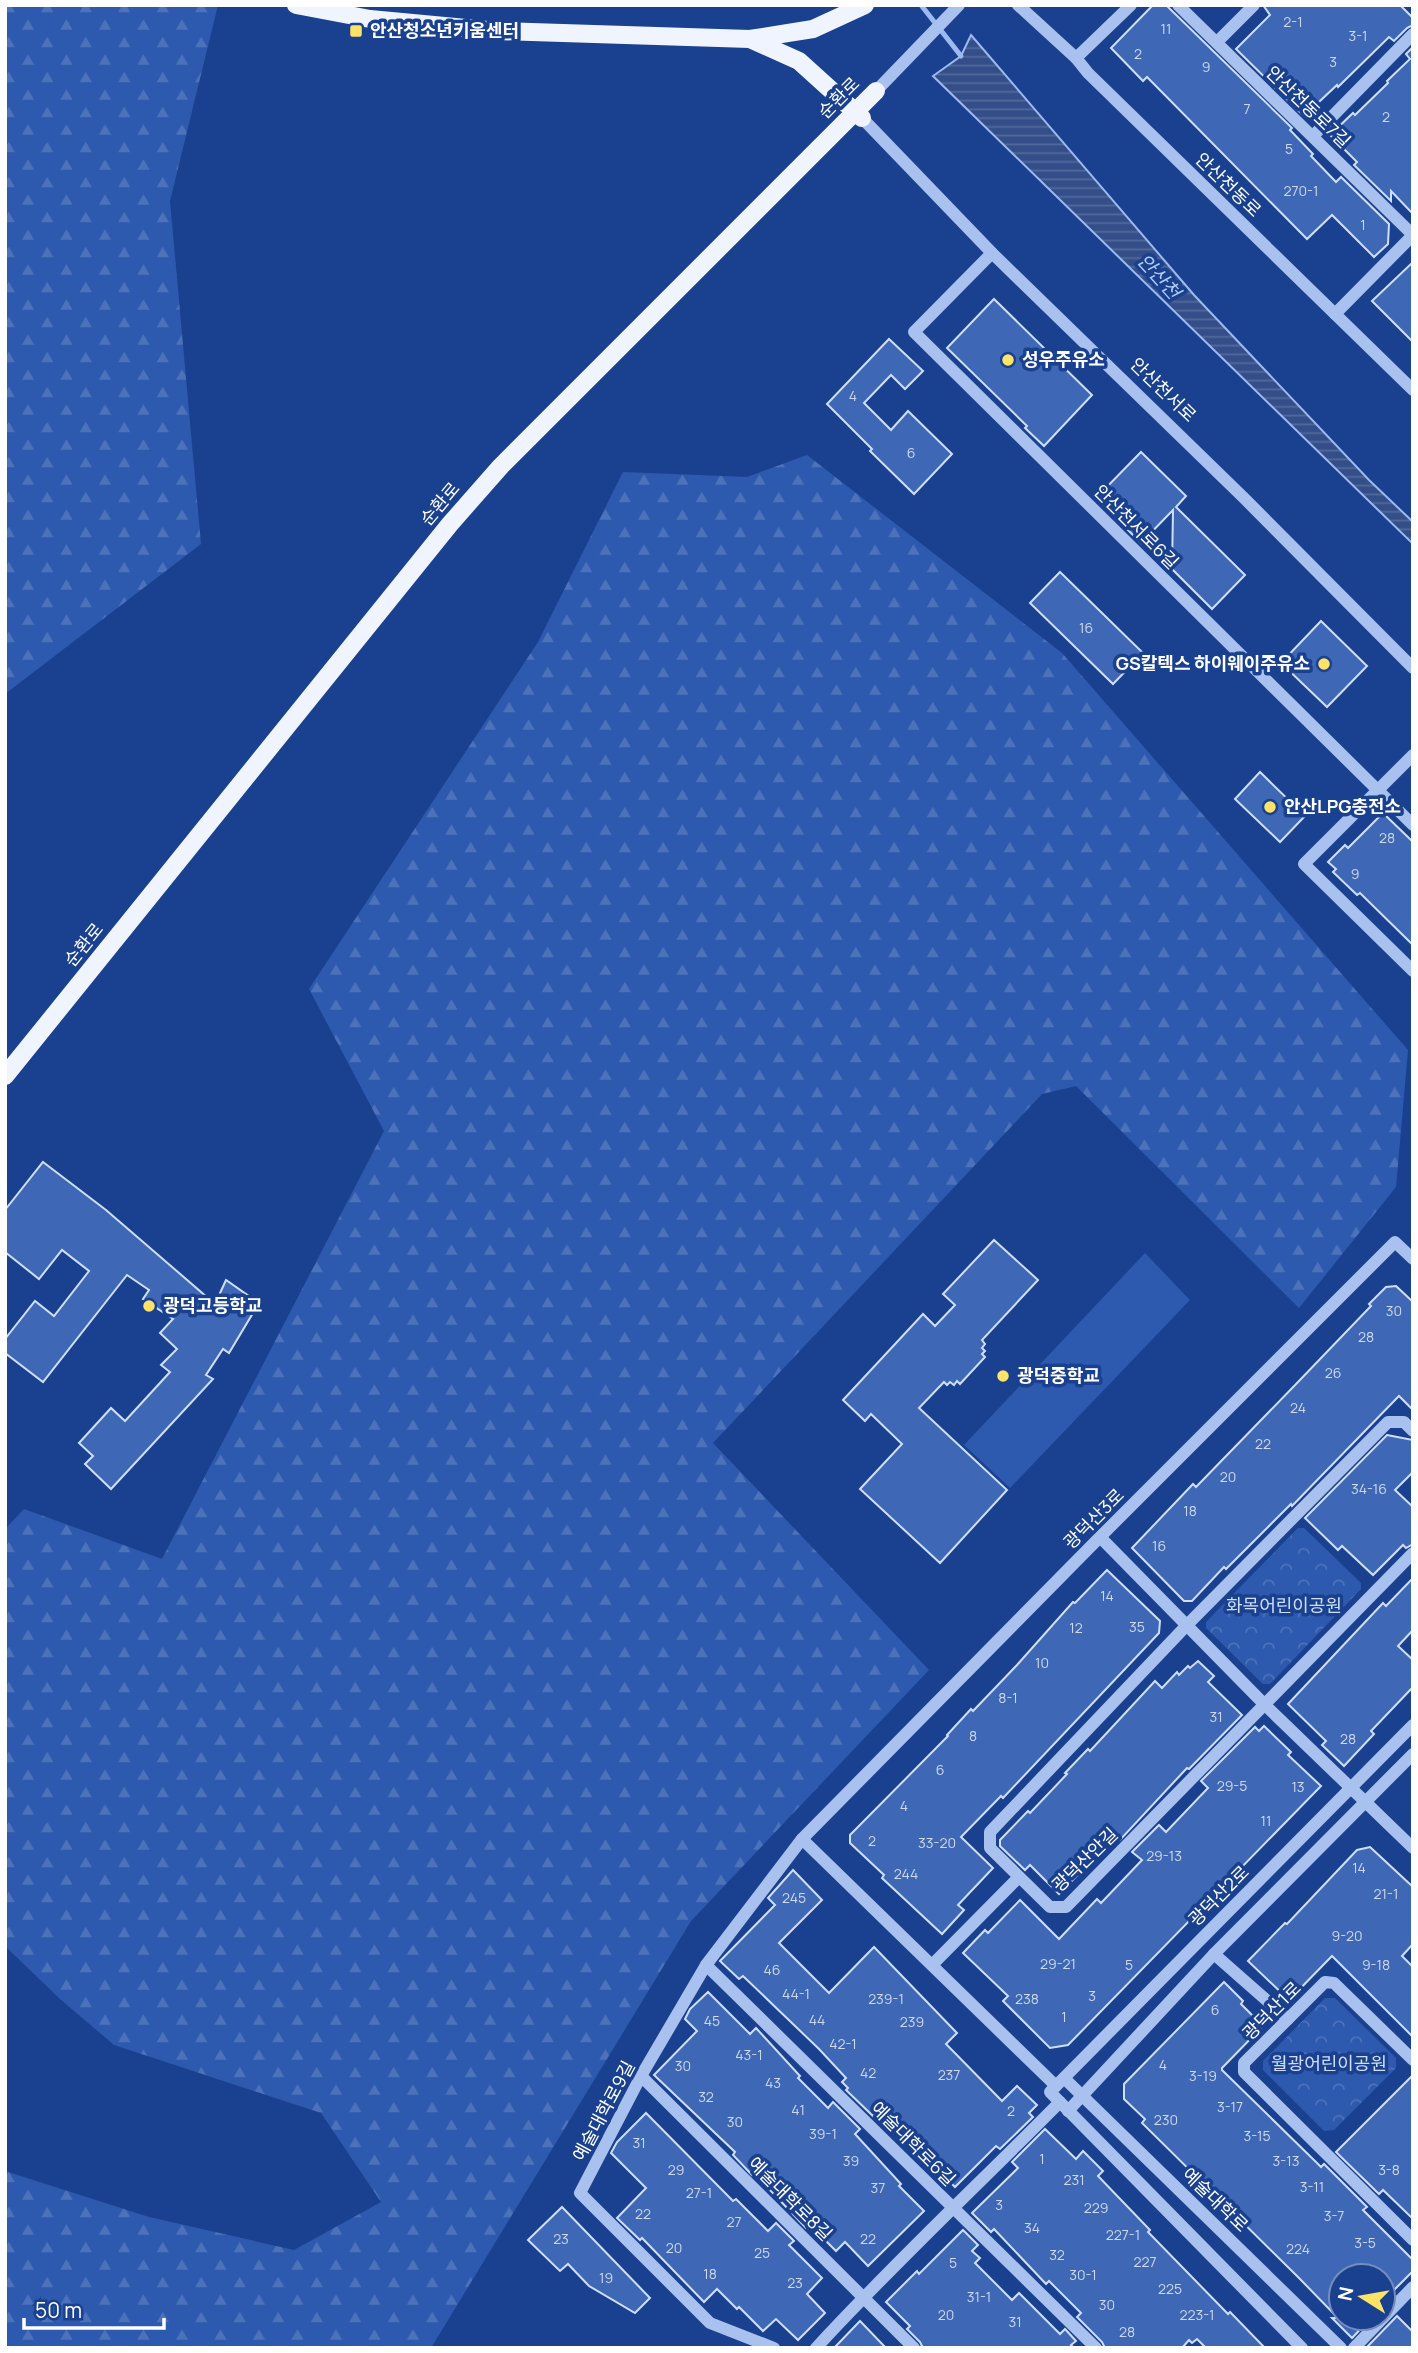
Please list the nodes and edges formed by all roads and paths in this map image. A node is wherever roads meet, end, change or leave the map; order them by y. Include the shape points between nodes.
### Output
1 (296, 5) edge
2 (865, 5) edge
3 (959, 5) edge
4 (1018, 5) edge
5 (1131, 5) edge
6 (1178, 5) edge
7 (1254, 5) edge
8 (1413, 34) edge
9 (750, 39) junction
10 (1217, 42) junction
11 (1076, 58) junction
12 (876, 90) joint
13 (859, 115) junction
14 (1313, 136) junction
15 (1413, 235) edge
16 (992, 253) junction
17 (1335, 314) junction
18 (1413, 390) edge
19 (1413, 668) edge
20 (1413, 755) edge
21 (1378, 790) junction
22 (1413, 825) edge
23 (1413, 971) edge
24 (5, 1076) edge
25 (1413, 1259) edge
26 (1413, 1431) edge
27 (1100, 1537) junction
28 (1413, 1553) edge
29 (1187, 1625) junction
30 (1264, 1704) junction
31 (1413, 1725) edge
32 (1413, 1754) edge
33 (1351, 1788) junction
34 (1365, 1801) junction
35 (802, 1839) junction
36 (1413, 1848) edge
37 (1020, 1877) junction
38 (1214, 1954) junction
39 (706, 1965) junction
40 (932, 1965) junction
41 (1288, 2019) junction
42 (1413, 2060) edge
43 (641, 2076) junction
44 (1060, 2094) junction
45 (1083, 2094) junction
46 (954, 2209) junction
47 (1413, 2239) edge
48 (1413, 2287) edge
49 (863, 2297) junction
50 (1397, 2304) edge
51 (1369, 2332) edge
52 (774, 2348) edge
53 (816, 2348) edge
54 (914, 2348) edge
55 (1096, 2348) edge
56 (1302, 2348) edge
57 (1341, 2348) edge
58 (1354, 2348) edge

1 - 9 main road via 370,19 498,31
2 - 9 main road via 813,29
3 - 12 street, 순환로
4 - 11 street, 안산천동로
5 - 11 street
6 - 10 street, 안산천동로7길
7 - 10 street
8 - 14 street
9 - 13 main road via 799,61
10 - 14 street, 안산천동로7길
11 - 17 street, 안산천동로
12 - 13 main road, 순환로
13 - 16 street, 안산천서로
13 - 24 main road, 순환로 via 501,466
14 - 15 street, 안산천동로7길
15 - 17 street
16 - 19 street, 안산천서로
16 - 21 street, 안산천서로6길 via 914,332
17 - 18 street, 안산천동로
20 - 21 street
21 - 22 street, 안산천서로6길
21 - 23 street via 1304,864
25 - 27 street, 광덕산3로 via 1395,1242
26 - 29 street, 광덕산안길 via 1404,1422 1388,1422
27 - 29 street
27 - 35 street, 광덕산3로
28 - 30 street, 광덕산안길
29 - 30 street
29 - 37 street, 광덕산안길 via 990,1832 990,1848
30 - 33 street
30 - 37 street, 광덕산안길 via 1066,1907 1050,1907
31 - 33 street, 광덕산2로
32 - 34 street
33 - 34 street
33 - 44 street, 광덕산2로
34 - 36 street
34 - 38 street
35 - 39 street, 예술대학로9길
35 - 40 street, 예술대학로
37 - 40 street
38 - 41 street
38 - 45 street
39 - 43 street, 예술대학로9길
39 - 46 street, 예술대학로6길
40 - 44 street, 예술대학로
41 - 42 street, 광덕산1로 via 1325,1982 1334,1983
41 - 47 street, 광덕산1로 via 1244,2063 1244,2072
43 - 49 street, 예술대학로8길
43 - 52 street, 예술대학로9길 via 580,2193 710,2322
44 - 45 street
44 - 45 street, 예술대학로
44 - 46 street
44 - 56 street, 예술대학로
45 - 57 street, 예술대학로
46 - 49 street
46 - 55 street, 예술대학로6길
48 - 50 street
49 - 53 street
49 - 54 street, 예술대학로8길
51 - 58 street

